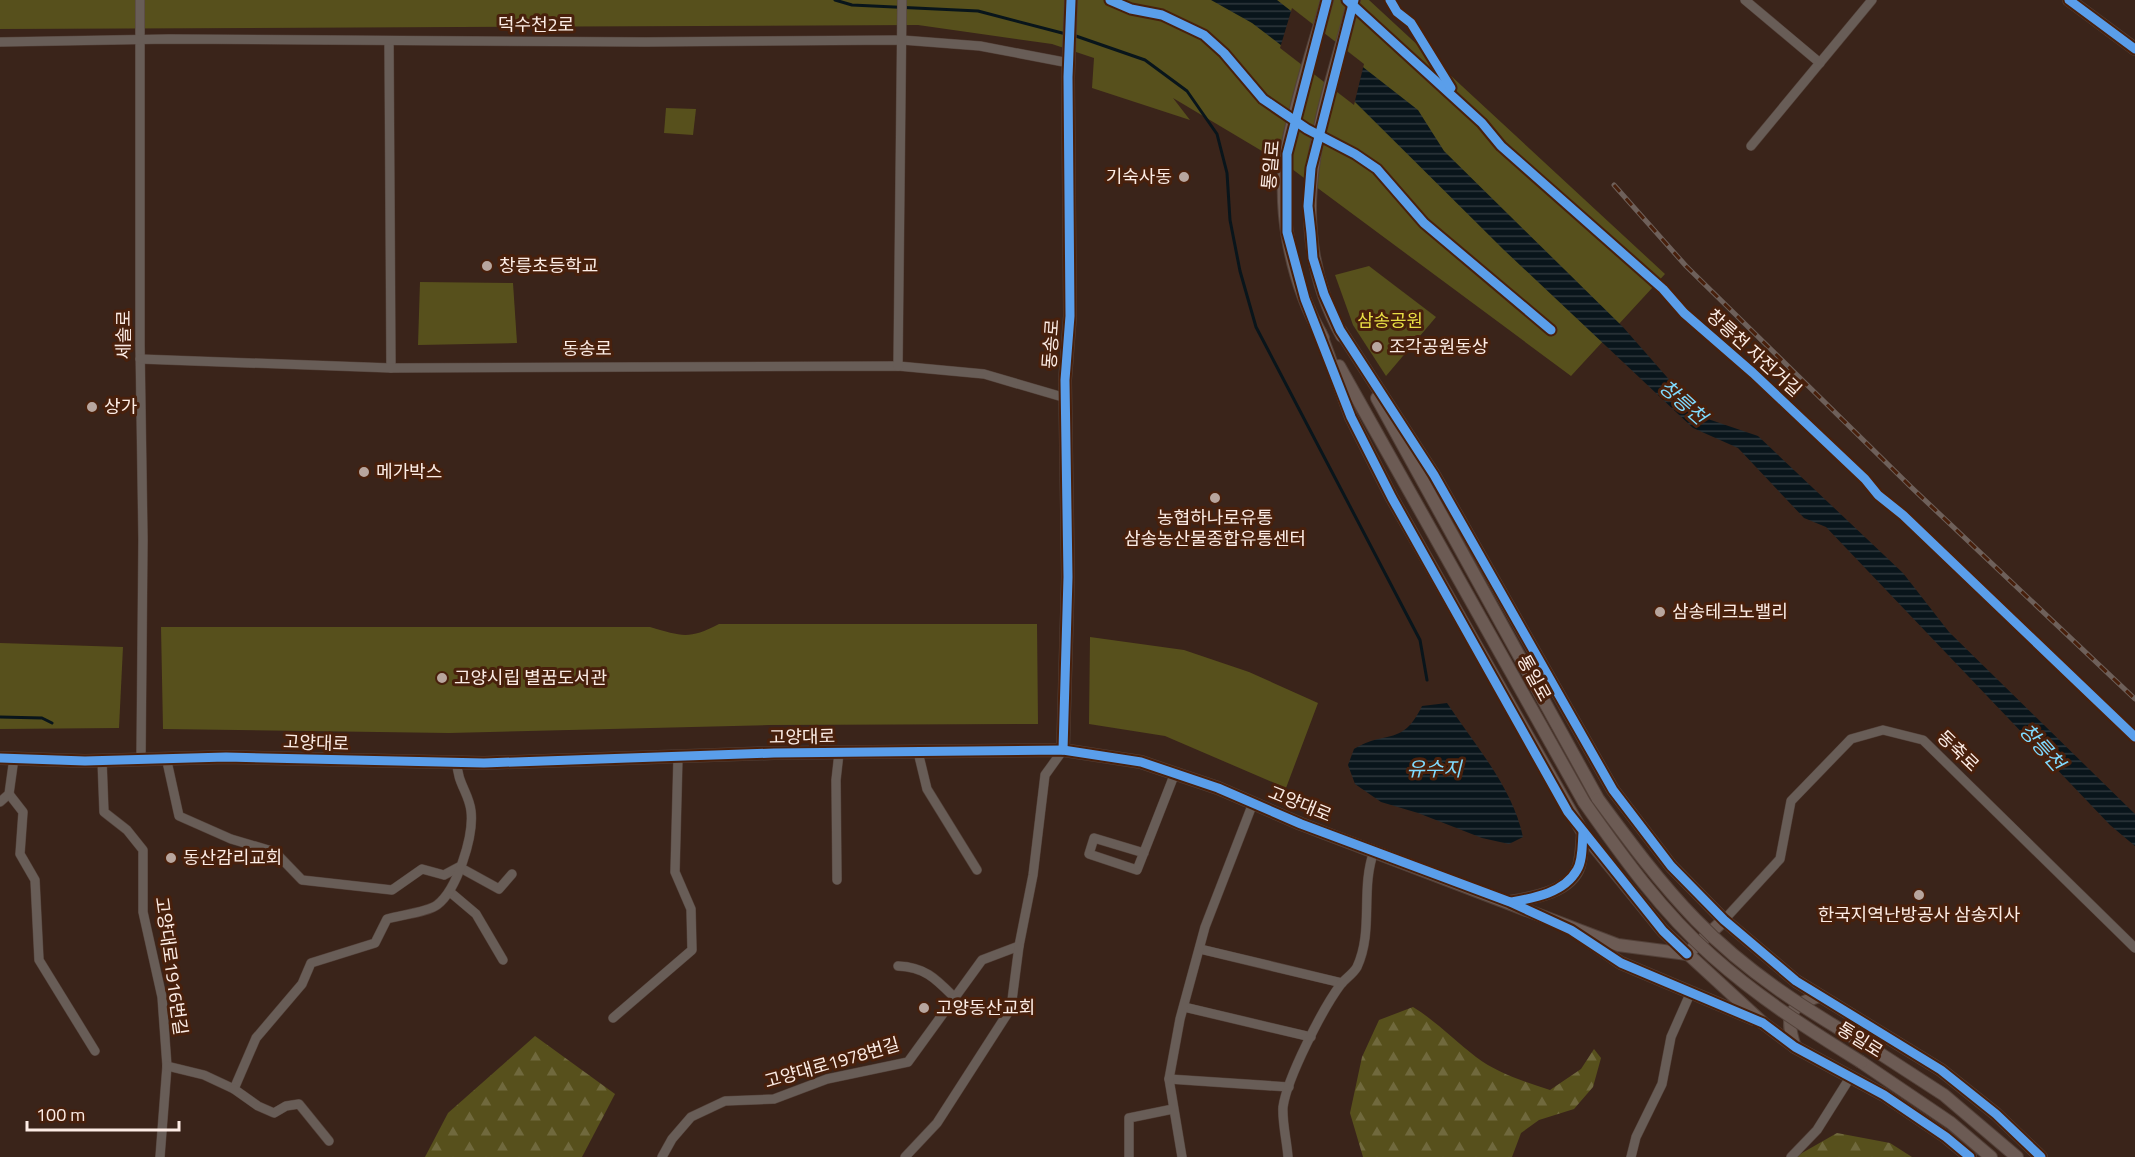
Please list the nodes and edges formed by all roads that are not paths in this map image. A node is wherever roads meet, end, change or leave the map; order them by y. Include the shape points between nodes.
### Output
1 (140, 0) edge
2 (902, 0) edge
3 (1071, 0) edge
4 (1327, 0) edge
5 (1354, 0) edge
6 (1745, 0) edge
7 (1872, 0) edge
8 (2072, 1) edge
9 (140, 40) junction
10 (902, 40) junction
11 (389, 41) junction
12 (0, 42) edge
13 (2135, 49) edge
14 (1070, 63) junction
15 (1820, 63) junction
16 (1751, 146) dead end
17 (1340, 330) junction
18 (1320, 332) junction
19 (140, 359) junction
20 (898, 366) junction
21 (391, 368) junction
22 (1066, 398) junction
23 (1063, 750) junction
24 (918, 752) junction
25 (839, 753) junction
26 (141, 757) junction
27 (166, 757) junction
28 (678, 757) junction
29 (14, 758) junction
30 (0, 759) edge
31 (102, 760) junction
32 (457, 762) junction
33 (1175, 773) junction
34 (9, 794) junction
35 (0, 802) edge
36 (1253, 803) junction
37 (1582, 833) junction
38 (1374, 851) junction
39 (1144, 853) junction
40 (459, 867) junction
41 (977, 870) dead end
42 (512, 874) dead end
43 (837, 880) dead end
44 (450, 892) junction
45 (1510, 902) junction
46 (1724, 920) junction
47 (1571, 930) junction
48 (1019, 946) junction
49 (2135, 948) edge
50 (1200, 949) junction
51 (1686, 954) junction
52 (503, 960) dead end
53 (898, 966) dead end
54 (1341, 983) junction
55 (1690, 994) junction
56 (1820, 996) junction
57 (954, 997) junction
58 (1184, 1006) junction
59 (613, 1018) dead end
60 (1763, 1023) junction
61 (1311, 1037) junction
62 (1795, 1047) junction
63 (95, 1051) dead end
64 (167, 1066) junction
65 (1851, 1076) junction
66 (1169, 1079) junction
67 (1289, 1087) junction
68 (234, 1089) junction
69 (1173, 1109) junction
70 (329, 1141) dead end
71 (160, 1157) edge
72 (662, 1157) edge
73 (905, 1157) edge
74 (1129, 1157) edge
75 (1182, 1157) edge
76 (1288, 1157) edge
77 (1631, 1157) edge
78 (1791, 1157) edge
79 (1970, 1157) edge
80 (1991, 1157) edge
81 (2017, 1157) edge
82 (2041, 1157) edge

1 - 9 street, 세솔로
2 - 10 street
3 - 14 main road, 동송로
4 - 18 main road, 통일로 via 1289,138 1285,183 1287,232 1302,290
5 - 17 main road, 통일로 via 1314,153 1308,206 1313,258
6 - 15 street
7 - 15 street
8 - 13 main road
9 - 11 street, 덕수천2로
9 - 12 street, 덕수천2로
9 - 19 street, 세솔로
10 - 11 street, 덕수천2로
10 - 14 street, 덕수천2로 via 980,46
10 - 20 street
11 - 21 street
14 - 22 main road, 동송로 via 1070,316
15 - 16 street
17 - 46 main road via 1434,475 1613,790 1671,866
17 - 81 main road, 통일로, bridge via 1598,799 1670,892 1742,962 1821,1019 1944,1095
18 - 37 main road via 1351,417 1392,498
18 - 80 main road, 통일로, bridge via 1584,802 1617,850 1711,956 1785,1014 1951,1123
19 - 21 street, 동송로
19 - 26 street, 세솔로
20 - 21 street, 동송로
20 - 22 street, 동송로 via 984,374
22 - 23 main road, 동송로 via 1068,577
23 - 24 main road, 고양대로
23 - 33 main road, 고양대로 via 1141,762
23 - 48 street via 1045,775 1033,876
24 - 25 main road, 고양대로
24 - 41 street via 927,789
25 - 28 main road, 고양대로
25 - 43 street
26 - 27 main road, 고양대로
26 - 31 main road, 고양대로
27 - 32 main road, 고양대로
27 - 40 street via 179,816 275,852 302,880 392,890 422,869 444,875
28 - 32 main road, 고양대로
28 - 59 street via 675,872 691,909 692,951
29 - 30 main road, 고양대로
29 - 31 main road, 고양대로
29 - 34 street
31 - 64 street, 고양대로1916번길 via 104,812 127,830 143,850 143,912 162,997
32 - 40 street via 457,777 471,810 469,840
33 - 36 main road, 고양대로
33 - 39 street
34 - 35 street
34 - 63 street via 23,812 20,854 35,880 39,960
36 - 38 main road, 고양대로
36 - 50 street
37 - 45 main road via 1578,869 1573,876 1541,897
37 - 51 main road
38 - 45 main road, 고양대로
38 - 54 street via 1365,886 1366,938 1356,969
39 - 39 street via 1094,838 1089,854 1137,870
40 - 42 street via 499,889
40 - 44 street
44 - 52 street via 476,914
44 - 68 street via 435,907 387,919 375,943 311,963 302,984 256,1038
45 - 47 main road, 고양대로
46 - 49 street, 동축로 via 1780,859 1791,801 1851,739 1883,730 1923,740
46 - 51 main road
46 - 56 main road via 1796,981
47 - 51 main road, 고양대로 via 1618,945
47 - 55 main road via 1621,963
48 - 57 street, 고양대로1978번길 via 982,960
48 - 73 street via 1011,1008 937,1123
50 - 54 street
50 - 58 street
51 - 60 main road
53 - 57 street via 932,974
54 - 61 street
55 - 60 main road
55 - 77 street via 1671,1037 1662,1084 1636,1137
56 - 62 main road via 1804,1000 1790,1018 1788,1026
56 - 82 main road via 1941,1070
57 - 72 street, 고양대로1978번길 via 908,1062 827,1079 774,1100 725,1101 692,1117
58 - 61 street
58 - 66 street
60 - 62 main road
61 - 67 street
62 - 65 main road
64 - 68 street
64 - 71 street, 고양대로1916번길
65 - 78 street, 통일로 via 1817,1130
65 - 79 main road via 1902,1107
66 - 67 street
66 - 69 street
67 - 76 street via 1283,1108
68 - 70 street via 274,1113 298,1104
69 - 74 street via 1129,1118
69 - 75 street

